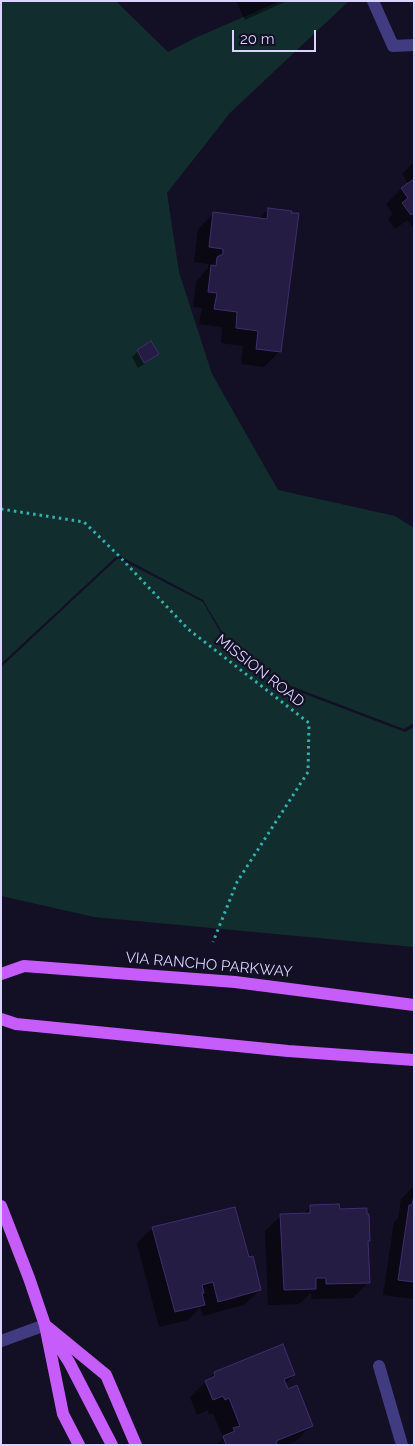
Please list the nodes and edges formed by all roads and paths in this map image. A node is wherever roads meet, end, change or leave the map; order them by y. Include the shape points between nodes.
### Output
1 (373, 1) edge
2 (414, 45) edge
3 (1, 509) edge
4 (213, 942) dead end
5 (1, 974) edge
6 (414, 1005) edge
7 (1, 1019) edge
8 (414, 1060) edge
9 (1, 1206) edge
10 (44, 1325) junction
11 (1, 1342) edge
12 (379, 1366) dead end
13 (79, 1445) edge
14 (112, 1445) edge
15 (136, 1445) edge
16 (402, 1445) edge

1 - 2 street via 393,46
3 - 4 path, MISSION ROAD via 84,522 188,629 309,723 308,772 237,882
5 - 6 main road, VIA RANCHO PARKWAY via 24,966 226,981
7 - 8 main road via 16,1024
9 - 10 main road
10 - 11 street
10 - 13 main road via 64,1414
10 - 14 main road via 70,1362
10 - 15 main road via 106,1375
12 - 16 street

